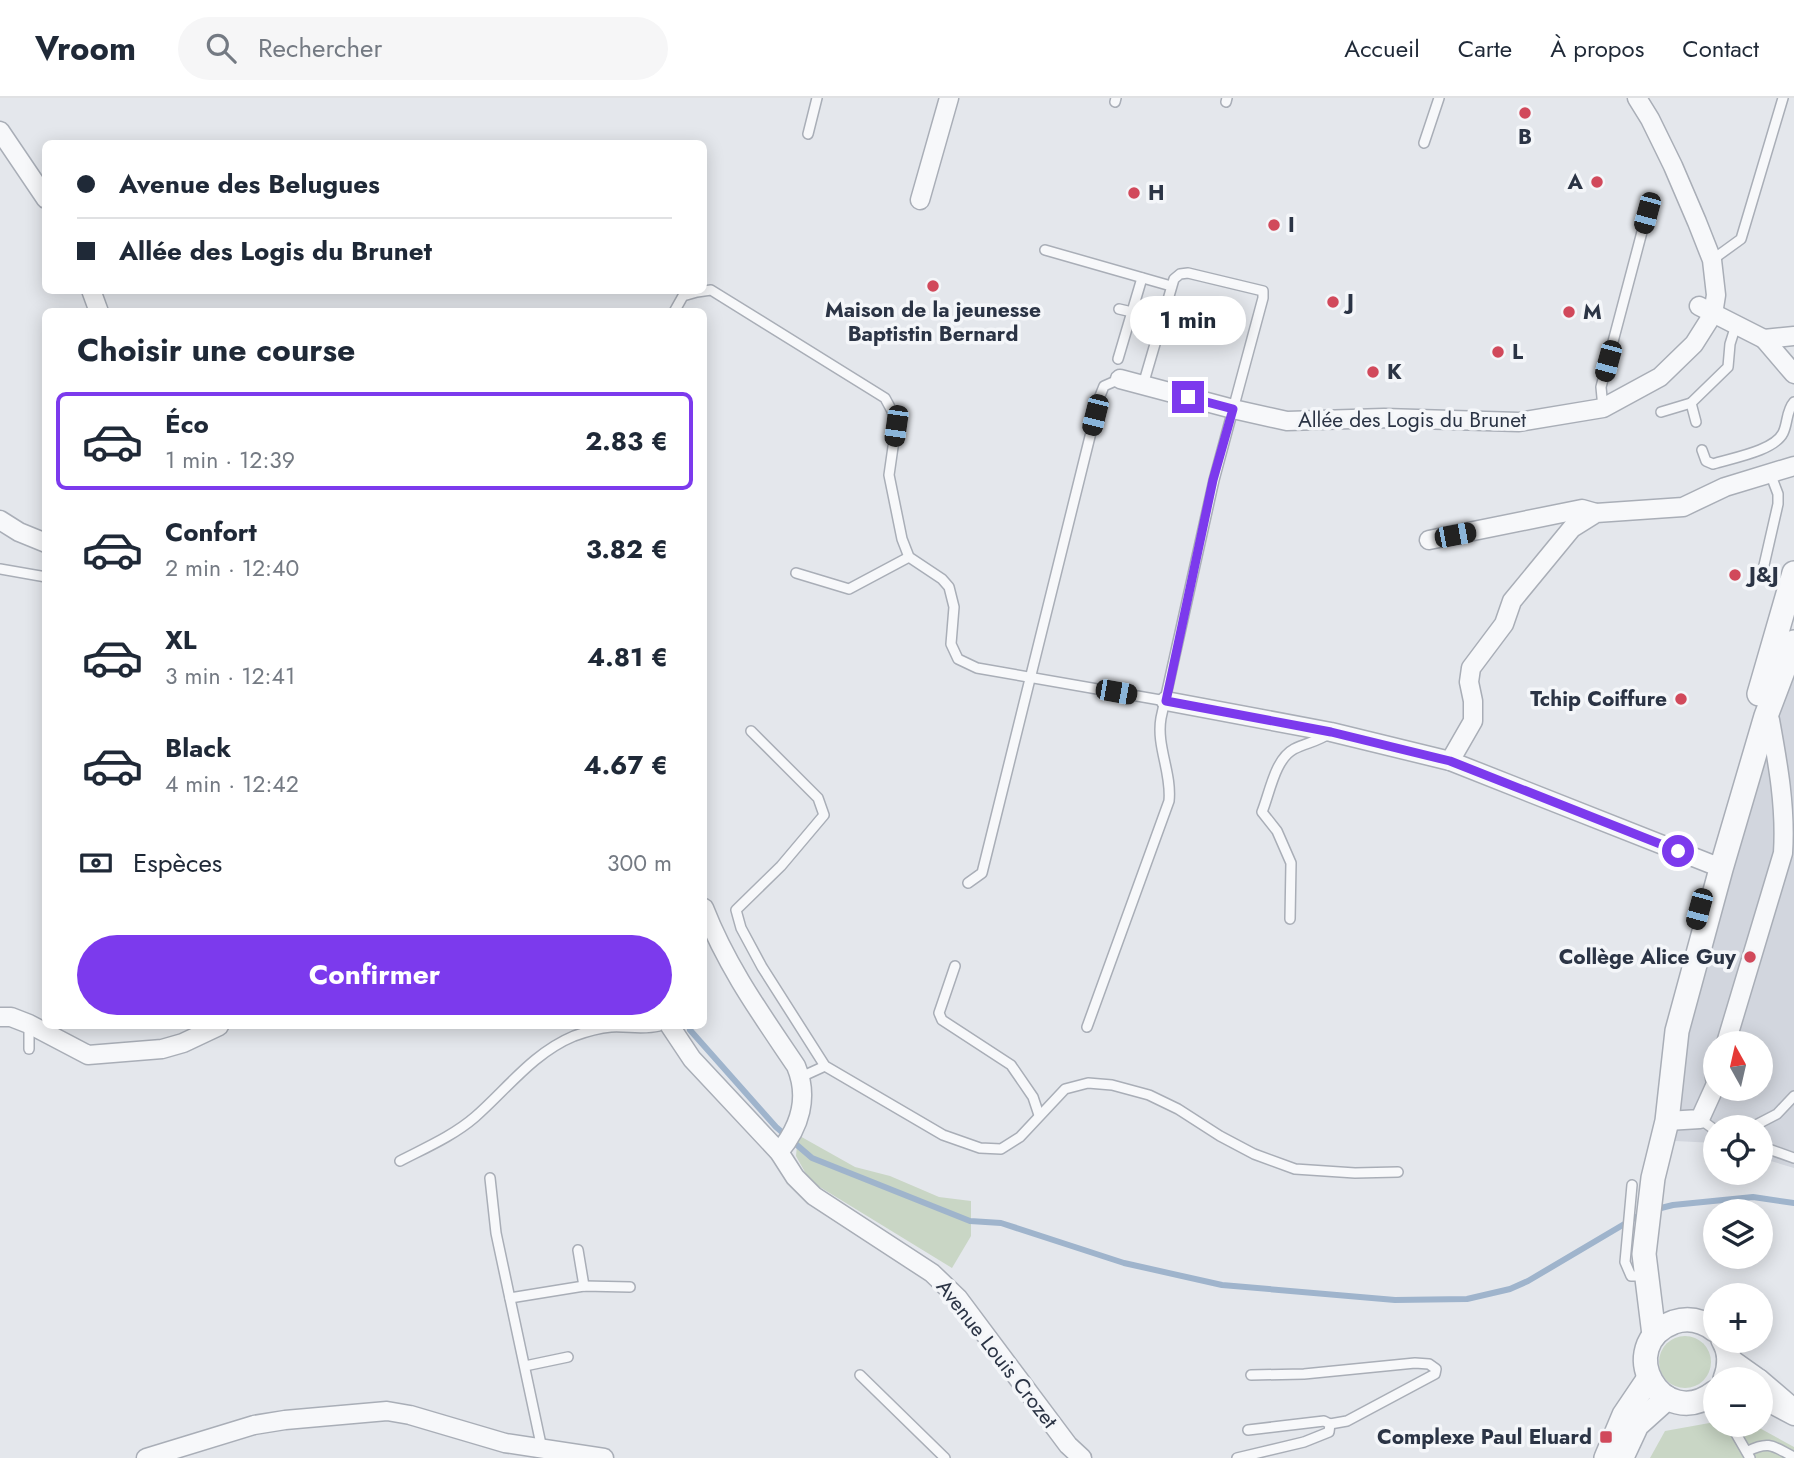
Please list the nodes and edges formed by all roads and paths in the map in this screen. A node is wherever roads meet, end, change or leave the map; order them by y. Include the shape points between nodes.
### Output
1 (817, 98) edge
2 (949, 98) edge
3 (1439, 98) edge
4 (1637, 98) edge
5 (1783, 98) edge
6 (0, 131) edge
7 (808, 134) dead end
8 (1424, 143) dead end
9 (42, 193) edge
10 (920, 200) dead end
11 (1647, 213) dead end
12 (1045, 250) dead end
13 (1712, 260) junction
14 (1142, 278) junction
15 (1171, 286) junction
16 (707, 291) edge
17 (692, 294) edge
18 (676, 308) edge
19 (1119, 309) dead end
20 (1706, 310) junction
21 (1132, 312) junction
22 (1736, 325) junction
23 (1794, 336) edge
24 (1764, 339) junction
25 (1118, 359) dead end
26 (1794, 374) edge
27 (1120, 379) joint
28 (1143, 385) junction
29 (1794, 402) edge
30 (1691, 404) junction
31 (1603, 408) junction
32 (1233, 409) junction
33 (1661, 412) dead end
34 (1696, 422) dead end
35 (1702, 450) dead end
36 (1794, 466) edge
37 (1770, 473) junction
38 (1596, 513) junction
39 (0, 520) edge
40 (1429, 540) dead end
41 (42, 541) edge
42 (909, 557) junction
43 (0, 569) edge
44 (796, 573) dead end
45 (42, 576) edge
46 (1792, 579) edge
47 (1794, 642) edge
48 (1030, 678) junction
49 (1166, 701) junction
50 (1766, 716) junction
51 (751, 731) dead end
52 (1331, 732) junction
53 (1450, 761) junction
54 (1788, 798) edge
55 (1711, 864) junction
56 (968, 883) dead end
57 (707, 915) edge
58 (1290, 919) dead end
59 (955, 966) dead end
60 (0, 1017) edge
61 (29, 1024) junction
62 (1087, 1027) dead end
63 (207, 1029) edge
64 (602, 1029) edge
65 (672, 1029) edge
66 (1730, 1031) edge
67 (29, 1049) dead end
68 (825, 1066) junction
69 (801, 1077) junction
70 (1794, 1096) edge
71 (1708, 1101) edge
72 (1039, 1115) junction
73 (1773, 1117) edge
74 (1700, 1119) junction
75 (1667, 1121) junction
76 (1703, 1121) edge
77 (786, 1141) junction
78 (1773, 1151) edge
79 (1794, 1158) edge
80 (400, 1161) dead end
81 (1398, 1172) dead end
82 (490, 1178) dead end
83 (1645, 1185) junction
84 (578, 1250) dead end
85 (1646, 1274) junction
86 (584, 1286) junction
87 (629, 1286) dead end
88 (510, 1298) junction
89 (1679, 1320) junction
90 (1703, 1323) edge
91 (1654, 1335) junction
92 (568, 1357) dead end
93 (525, 1366) junction
94 (860, 1375) dead end
95 (1251, 1375) dead end
96 (1649, 1378) junction
97 (1773, 1390) edge
98 (1667, 1398) junction
99 (1703, 1399) edge
100 (1773, 1405) edge
101 (1794, 1408) edge
102 (1794, 1416) edge
103 (1330, 1424) junction
104 (1248, 1430) dead end
105 (1738, 1437) edge
106 (542, 1449) junction
107 (187, 1452) edge
108 (1749, 1455) edge
109 (599, 1457) edge
110 (1794, 1457) edge
111 (146, 1458) edge
112 (945, 1458) edge
113 (1082, 1458) edge
114 (1237, 1458) edge
115 (1606, 1458) edge
116 (1622, 1458) edge

1 - 7 lane
2 - 10 street
3 - 8 lane
4 - 13 street, Allée des Logis du Brunet via 1673,166
5 - 13 lane via 1741,239
6 - 9 street
11 - 31 lane via 1601,387
12 - 14 lane
13 - 20 street, Allée des Logis du Brunet via 1716,295
14 - 15 lane
14 - 21 lane
15 - 28 lane
15 - 32 lane via 1180,274 1188,273 1262,291
16 - 42 lane via 885,398 896,426 891,488
17 - 18 lane via 683,296
19 - 21 lane
20 - 22 street
20 - 31 street, Allée des Logis du Brunet via 1695,344 1660,377
21 - 25 lane
22 - 24 street
22 - 30 lane via 1728,366
23 - 24 street
24 - 26 street
27 - 28 street, Allée des Logis du Brunet
27 - 48 lane via 1104,386 1100,396
28 - 32 street, Allée des Logis du Brunet
29 - 35 lane via 1781,437 1768,447 1713,464 1706,461
30 - 33 lane
30 - 34 lane
31 - 32 street, Allée des Logis du Brunet via 1519,422 1287,421
32 - 49 lane via 1213,480
36 - 37 street
37 - 38 street via 1683,507
37 - 46 lane via 1778,504 1762,574 1766,579
38 - 40 street via 1582,509
38 - 53 street via 1572,528 1545,560 1512,601 1504,624 1471,668 1473,720
39 - 41 street
42 - 44 lane via 849,589
42 - 48 lane via 949,587 954,607 951,645 958,659 977,668
43 - 45 lane
46 - 55 street
47 - 50 street
48 - 49 lane
48 - 56 lane via 982,873
49 - 52 street
49 - 62 lane via 1159,731 1169,801
50 - 54 street
50 - 75 street via 1680,1017
51 - 68 lane via 818,798 824,815 736,910 762,967
52 - 53 street
52 - 58 lane via 1283,757 1262,812 1277,831 1291,863
53 - 55 street
54 - 66 street via 1781,862
55 - 83 street via 1668,1030
57 - 69 street via 740,985
59 - 72 lane via 939,1013 942,1020 1011,1065 1033,1097
60 - 61 street
61 - 63 street via 85,1059 162,1049
61 - 67 lane
64 - 80 lane via 551,1047 474,1118
65 - 77 street, Avenue Louis Crozet via 692,1059
68 - 69 lane
68 - 72 lane via 943,1135 980,1148 1001,1149 1020,1137
69 - 77 street via 803,1107
70 - 73 lane
71 - 74 street
72 - 81 lane via 1065,1089 1088,1083 1112,1085 1149,1095 1254,1154 1295,1169
74 - 75 street
74 - 76 lane
75 - 83 street
77 - 113 street, Avenue Louis Crozet via 795,1177 814,1196 932,1273 958,1298
78 - 79 lane
82 - 88 lane
83 - 85 street
83 - 85 lane via 1630,1215 1625,1262 1631,1276
84 - 86 lane
85 - 89 street
85 - 91 street
86 - 87 lane
86 - 88 lane
88 - 93 lane
89 - 90 street
89 - 91 street
91 - 96 street via 1646,1356
92 - 93 lane
93 - 106 lane
94 - 112 lane
95 - 103 lane via 1415,1363 1436,1368 1435,1374 1347,1421
96 - 98 street
96 - 115 street via 1624,1415
97 - 101 street
98 - 99 street via 1676,1402
98 - 116 street via 1637,1425
100 - 102 street
103 - 104 lane
103 - 114 lane via 1329,1432 1304,1442
105 - 108 lane
106 - 107 street via 387,1411 254,1425
106 - 109 street
107 - 111 street
108 - 110 lane via 1762,1444

